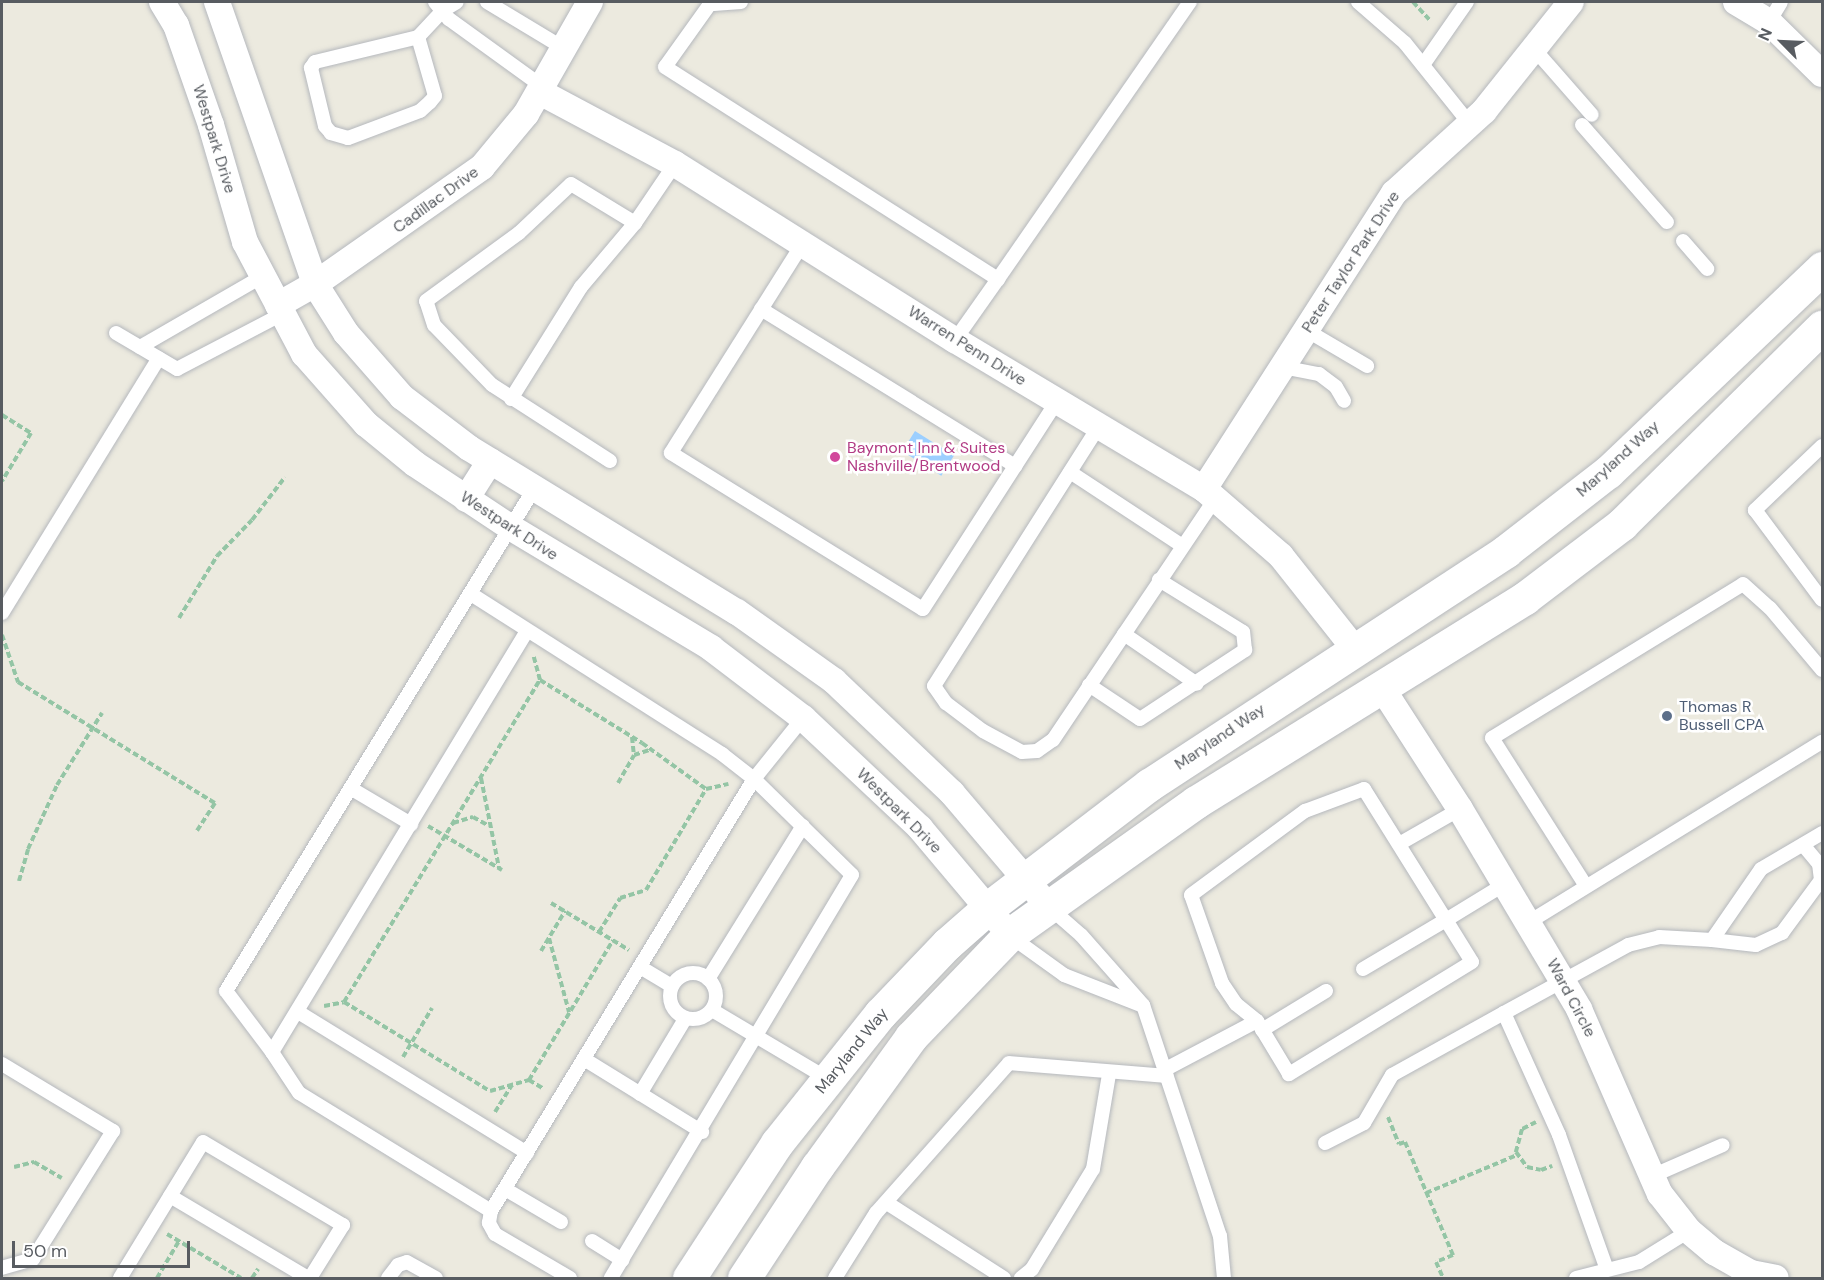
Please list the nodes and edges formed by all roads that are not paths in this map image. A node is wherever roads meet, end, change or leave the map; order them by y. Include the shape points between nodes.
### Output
1 (162, 2) edge
2 (217, 2) edge
3 (457, 2) edge
4 (487, 2) edge
5 (590, 2) edge
6 (741, 2) edge
7 (1190, 2) edge
8 (1358, 2) edge
9 (1467, 2) edge
10 (1571, 2) edge
11 (1736, 2) edge
12 (439, 6) edge
13 (1775, 12) edge
14 (418, 37) junction
15 (565, 49) junction
16 (1535, 50) junction
17 (1423, 65) junction
18 (1822, 74) edge
19 (542, 90) junction
20 (1470, 124) junction
21 (675, 164) junction
22 (1667, 222) dead end
23 (635, 223) junction
24 (1683, 241) dead end
25 (803, 243) junction
26 (1822, 268) edge
27 (1707, 269) dead end
28 (263, 276) junction
29 (998, 279) junction
30 (315, 284) junction
31 (280, 309) junction
32 (761, 309) junction
33 (1822, 327) edge
34 (1306, 330) junction
35 (116, 333) dead end
36 (955, 340) junction
37 (140, 347) junction
38 (159, 358) junction
39 (1367, 366) dead end
40 (1282, 367) junction
41 (511, 399) junction
42 (1057, 401) junction
43 (1344, 401) dead end
44 (1099, 426) junction
45 (1822, 446) edge
46 (490, 461) junction
47 (610, 461) dead end
48 (1015, 466) junction
49 (1070, 472) junction
50 (534, 489) junction
51 (1210, 493) junction
52 (466, 499) junction
53 (510, 527) junction
54 (1181, 545) junction
55 (1159, 580) junction
56 (471, 594) junction
57 (1822, 600) edge
58 (2, 613) edge
59 (527, 631) junction
60 (1124, 634) junction
61 (1354, 648) junction
62 (1822, 670) edge
63 (1197, 684) junction
64 (1089, 685) junction
65 (1382, 688) junction
66 (803, 718) junction
67 (1822, 741) edge
68 (754, 779) junction
69 (352, 789) junction
70 (1460, 808) junction
71 (413, 821) junction
72 (803, 826) junction
73 (1822, 833) edge
74 (1399, 844) junction
75 (1803, 844) junction
76 (1026, 881) junction
77 (1506, 884) junction
78 (1586, 886) junction
79 (988, 908) junction
80 (1050, 908) junction
81 (1446, 920) junction
82 (1529, 922) junction
83 (1009, 935) junction
84 (1712, 940) junction
85 (642, 963) junction
86 (1363, 969) dead end
87 (708, 980) junction
88 (1562, 980) junction
89 (672, 986) junction
90 (1326, 991) dead end
91 (1143, 1005) junction
92 (712, 1010) junction
93 (298, 1012) junction
94 (1504, 1013) junction
95 (685, 1018) junction
96 (1260, 1026) junction
97 (757, 1037) junction
98 (272, 1052) junction
99 (584, 1059) junction
100 (2, 1064) edge
101 (1165, 1073) junction
102 (1109, 1074) junction
103 (828, 1080) junction
104 (640, 1094) junction
105 (702, 1132) junction
106 (1325, 1143) dead end
107 (1723, 1145) dead end
108 (527, 1153) junction
109 (1652, 1176) junction
110 (505, 1189) junction
111 (170, 1196) junction
112 (887, 1203) junction
113 (491, 1211) junction
114 (561, 1222) dead end
115 (1689, 1230) junction
116 (592, 1241) dead end
117 (623, 1260) junction
118 (2, 1268) edge
119 (1607, 1270) junction
120 (120, 1278) edge
121 (309, 1278) edge
122 (387, 1278) edge
123 (436, 1278) edge
124 (570, 1278) edge
125 (611, 1278) edge
126 (689, 1278) edge
127 (744, 1278) edge
128 (835, 1278) edge
129 (1004, 1278) edge
130 (1021, 1278) edge
131 (1224, 1278) edge
132 (1576, 1278) edge
133 (1776, 1278) edge

1 - 28 street, Westpark Drive via 176,25 211,124 245,242
2 - 30 street via 258,111 286,210
3 - 12 lane
4 - 15 lane
5 - 15 street, Cadillac Drive
6 - 29 lane via 710,4 665,67
7 - 29 lane
8 - 17 lane via 1387,25
9 - 17 lane
10 - 16 street, Peter Taylor Park Drive
11 - 13 street
12 - 14 lane
12 - 19 lane
13 - 18 street
14 - 14 lane via 315,62 311,68 325,126 331,133 348,138 420,111 430,102 435,96
15 - 19 street, Cadillac Drive
16 - 20 street, Peter Taylor Park Drive
16 - 22 lane
17 - 20 lane
19 - 21 street, Warren Penn Drive
19 - 30 street, Cadillac Drive via 482,167
20 - 34 street, Peter Taylor Park Drive via 1394,193
21 - 23 lane
21 - 25 street, Warren Penn Drive
23 - 41 lane via 582,287
23 - 41 lane via 571,184 519,233 426,301 434,325 471,366
24 - 27 lane
25 - 32 lane
25 - 36 street, Warren Penn Drive
26 - 61 main road, Maryland Way via 1608,472 1506,551
28 - 31 street, Westpark Drive
28 - 37 lane
29 - 36 lane
30 - 31 street, Cadillac Drive
30 - 46 street via 346,333 402,397
31 - 38 lane via 177,369
31 - 52 street, Westpark Drive via 304,354 366,424
32 - 48 lane
32 - 48 lane via 671,453 701,472 923,609
33 - 65 main road via 1622,524 1525,598
34 - 39 lane
34 - 40 street, Peter Taylor Park Drive
35 - 37 lane
36 - 42 street, Warren Penn Drive
37 - 38 lane
38 - 58 lane
40 - 43 lane via 1319,374 1336,387
40 - 51 street, Peter Taylor Park Drive
41 - 47 lane
42 - 44 street, Warren Penn Drive
42 - 48 lane
44 - 49 lane
44 - 51 street, Warren Penn Drive
45 - 57 lane via 1755,510
46 - 50 street
46 - 52 street
49 - 54 lane
49 - 64 lane via 934,686 946,703 983,731 1016,750 1030,752 1053,741
50 - 53 lane
50 - 76 street via 737,612 834,681 952,793
51 - 54 lane
51 - 61 street, Warren Penn Drive via 1281,556
52 - 53 street, Westpark Drive
53 - 56 lane
53 - 66 street, Westpark Drive via 711,648
54 - 55 lane
55 - 60 lane
55 - 63 lane via 1246,637 1240,656
56 - 59 lane
56 - 69 lane
59 - 68 lane via 722,753
59 - 71 lane
60 - 63 lane
60 - 64 lane
61 - 65 main road
61 - 76 main road, Maryland Way via 1149,785
62 - 78 lane via 1770,608 1743,584 1492,738
63 - 64 lane via 1140,719
65 - 70 street, Ward Circle
65 - 80 main road via 1196,802
66 - 68 lane
66 - 79 street, Westpark Drive via 920,828
67 - 78 lane
68 - 72 lane
68 - 85 lane
69 - 71 lane
69 - 98 lane via 226,991
70 - 74 lane
70 - 77 street, Ward Circle
71 - 93 lane
72 - 87 lane
72 - 97 lane via 852,875
73 - 75 lane
74 - 81 lane
74 - 96 lane via 1364,789 1305,811 1194,889 1191,902 1222,983 1236,1004
75 - 84 lane via 1761,869
75 - 84 lane via 1819,864 1821,880 1782,933 1756,945
76 - 79 main road, Maryland Way
76 - 80 street
77 - 81 lane
77 - 82 street, Ward Circle
78 - 82 lane
79 - 83 street, Westpark Drive
79 - 103 main road, Maryland Way via 947,944 880,1014
80 - 83 main road
80 - 91 lane via 1081,935
81 - 86 lane
81 - 96 lane via 1472,962 1289,1074
82 - 88 street, Ward Circle
83 - 91 lane via 1064,975
83 - 127 main road via 911,1037 816,1167
84 - 88 lane via 1643,939
85 - 89 lane
85 - 99 lane
87 - 89 lane via 692,973
87 - 92 lane via 716,997
88 - 94 lane
88 - 109 street, Ward Circle via 1591,1032
89 - 95 lane via 671,1004
90 - 96 lane
91 - 101 lane
92 - 95 lane via 698,1019
92 - 97 lane
93 - 98 lane
93 - 108 lane
94 - 106 lane via 1392,1075 1364,1123
94 - 119 lane via 1569,1159
95 - 104 lane
96 - 101 lane
97 - 103 lane
97 - 105 lane
98 - 113 lane via 299,1094
99 - 104 lane
99 - 108 lane
100 - 118 lane via 113,1131 33,1259
101 - 102 lane
101 - 131 lane via 1221,1236
102 - 112 lane via 1009,1063
102 - 130 lane via 1093,1169 1032,1269
103 - 126 main road, Maryland Way via 777,1143
104 - 105 lane
105 - 117 lane
107 - 109 lane
108 - 110 lane
109 - 115 street, Ward Circle via 1660,1194
110 - 113 lane
110 - 114 lane
111 - 120 lane
111 - 121 lane
111 - 121 lane via 203,1142 293,1195 343,1225
112 - 128 lane
112 - 129 lane
113 - 124 lane via 489,1223 495,1234
115 - 119 lane via 1657,1253
115 - 133 street, Ward Circle via 1739,1267
116 - 117 lane
117 - 125 lane
119 - 132 lane
122 - 123 lane via 398,1265 407,1262

